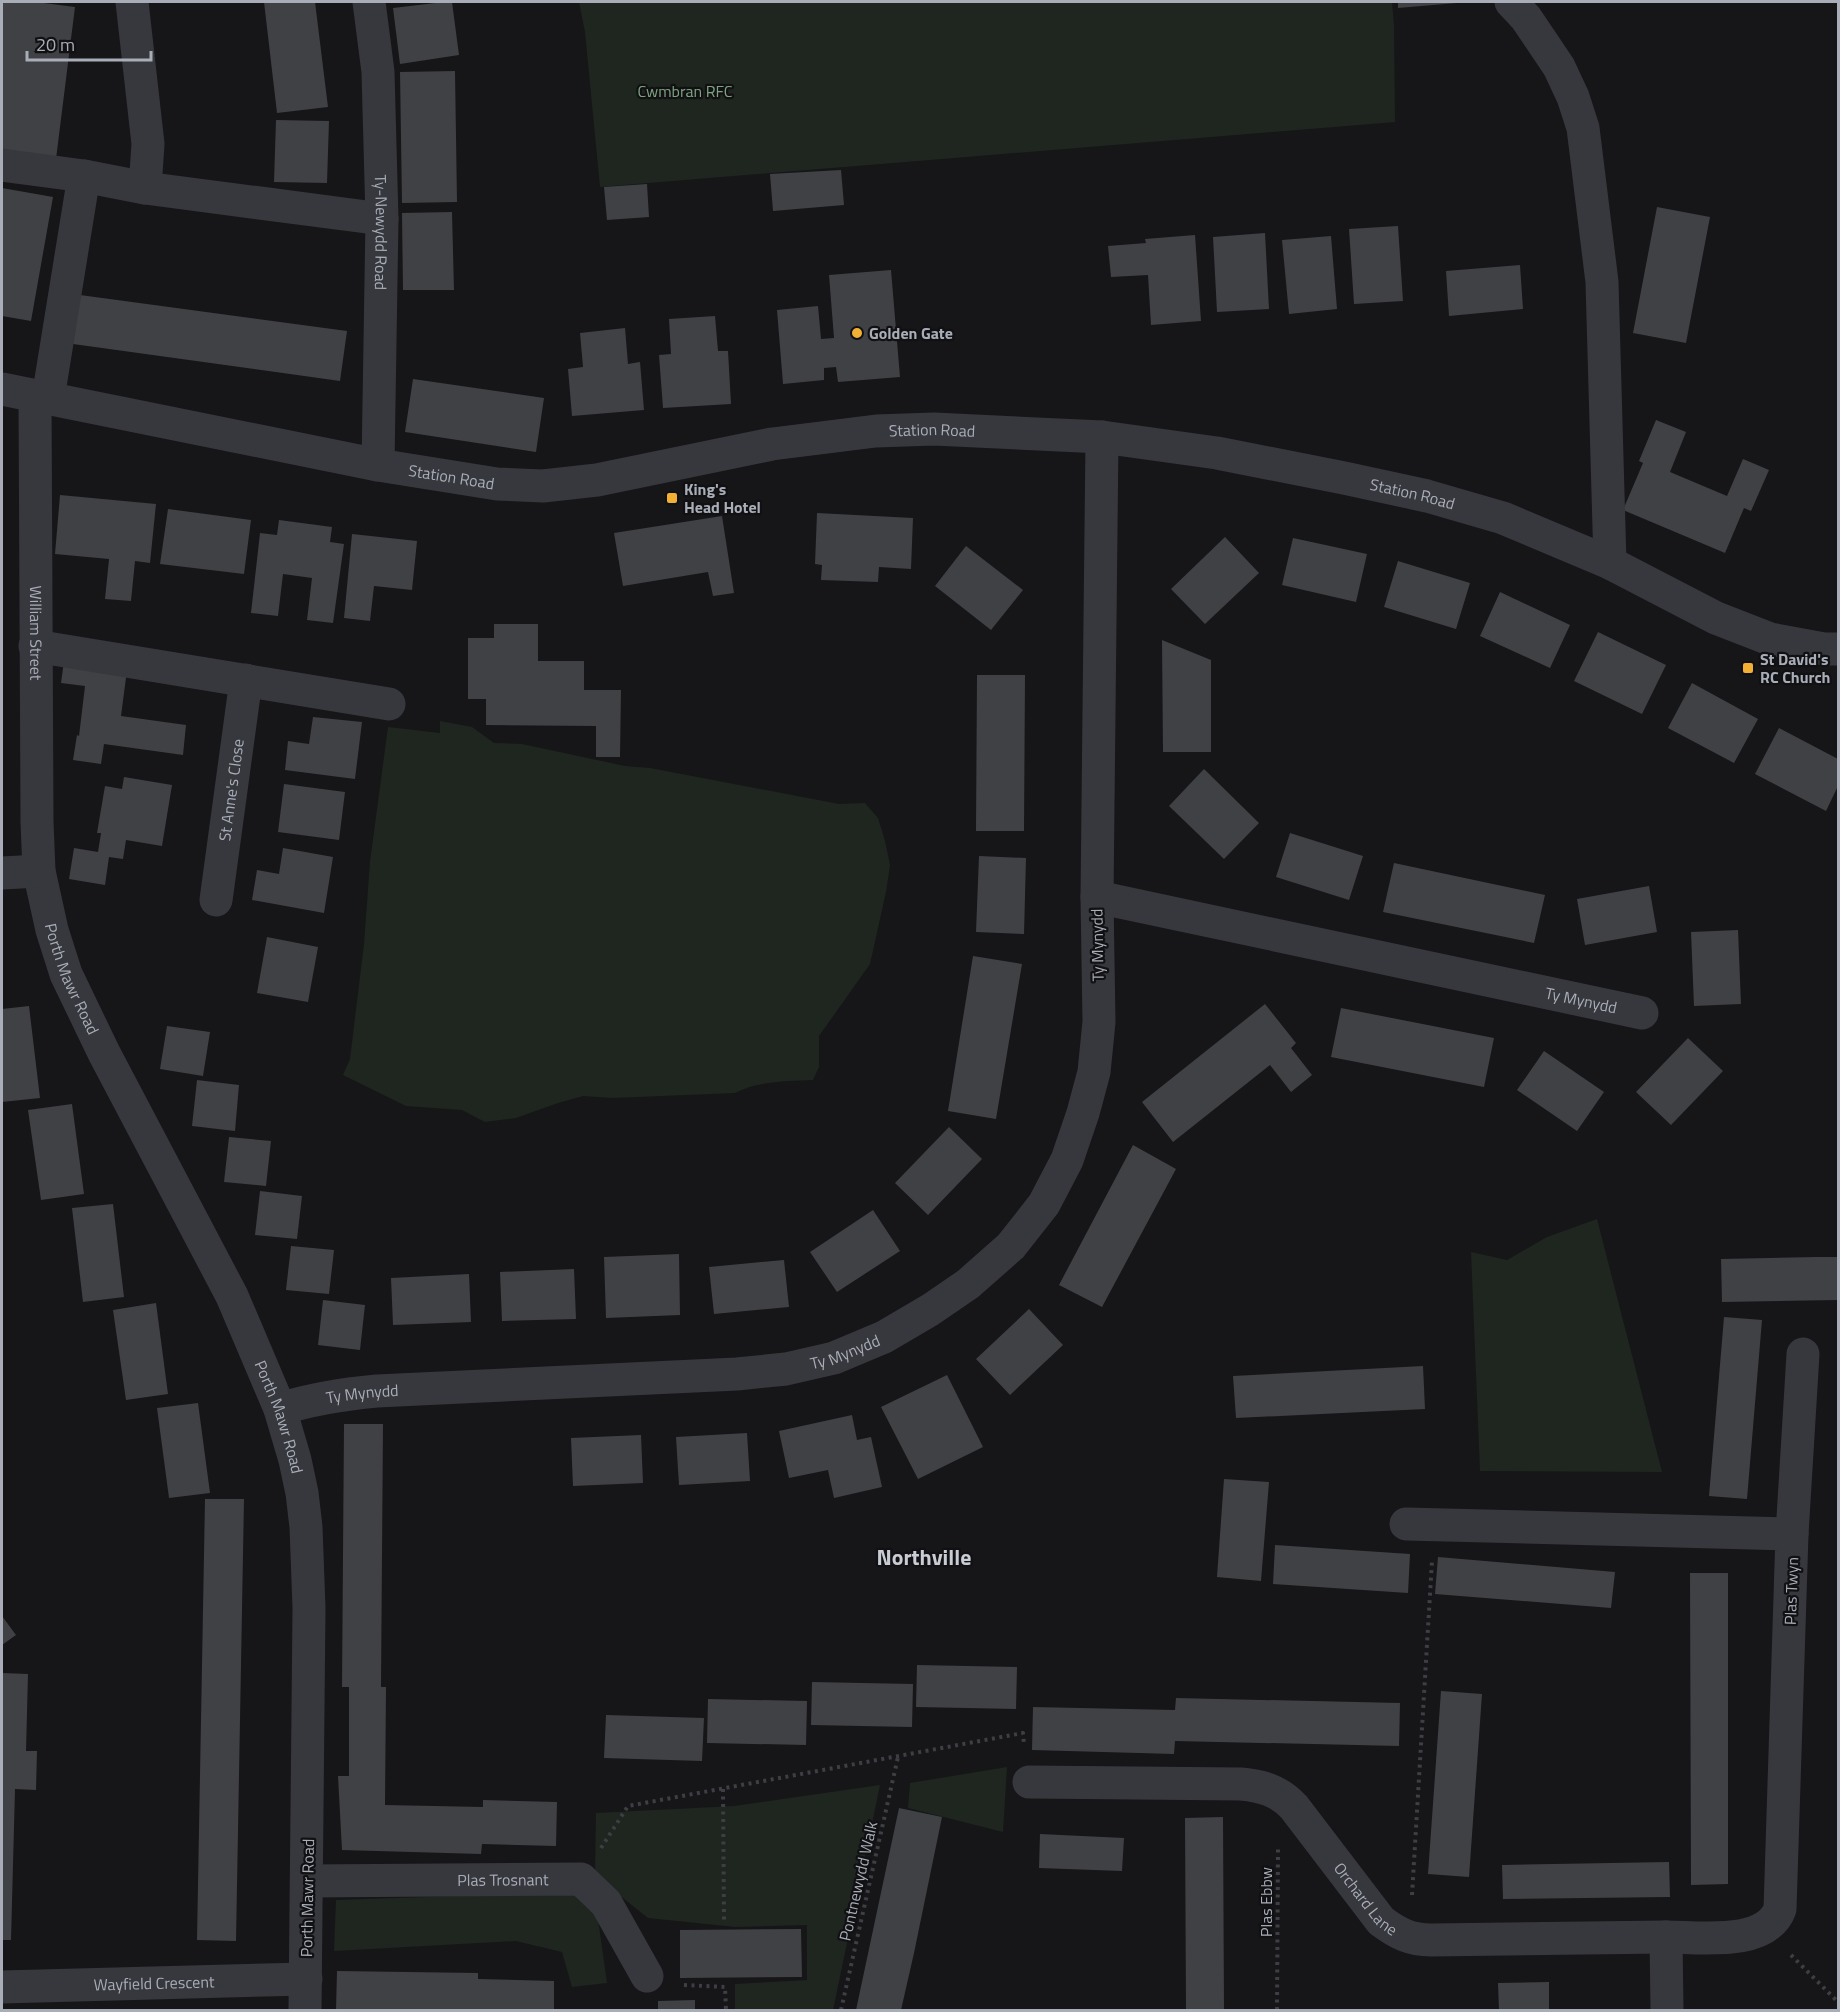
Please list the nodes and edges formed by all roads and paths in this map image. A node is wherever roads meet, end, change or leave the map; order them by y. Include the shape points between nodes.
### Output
1 (132, 2) edge
2 (369, 2) edge
3 (1511, 2) edge
4 (2, 165) edge
5 (84, 176) junction
6 (145, 188) junction
7 (382, 219) junction
8 (2, 389) edge
9 (41, 397) junction
10 (1102, 437) junction
11 (378, 465) junction
12 (1610, 563) junction
13 (35, 646) junction
14 (1839, 649) edge
15 (246, 680) junction
16 (390, 704) dead end
17 (39, 871) junction
18 (2, 873) edge
19 (1097, 897) junction
20 (216, 900) dead end
21 (1642, 1012) dead end
22 (1803, 1354) dead end
23 (280, 1409) junction
24 (1420, 1524) joint
25 (1792, 1534) junction
26 (898, 1756) junction
27 (1029, 1782) joint
28 (723, 1789) junction
29 (1279, 1794) junction
30 (581, 1879) junction
31 (307, 1881) junction
32 (724, 1920) dead end
33 (1764, 1929) junction
34 (1666, 1937) junction
35 (1409, 1938) junction
36 (647, 1976) joint
37 (2, 1987) edge
38 (305, 1995) edge
39 (1839, 2002) edge
40 (726, 2010) edge
41 (841, 2010) edge
42 (1277, 2010) edge
43 (1667, 2010) edge

1 - 6 street via 148,144
2 - 7 street, Ty-Newydd Road via 378,72
3 - 12 street via 1559,67 1582,128 1602,282
4 - 5 street
5 - 6 street
5 - 9 street, William Street
6 - 7 street
7 - 11 street, Ty-Newydd Road
8 - 9 street, Station Road
9 - 11 street, Station Road
9 - 13 street, William Street
10 - 11 street, Station Road via 934,429 876,431 772,444 597,480 543,486 497,484
10 - 12 street, Station Road via 1217,453 1427,496 1503,518
10 - 19 street, Ty Mynydd
12 - 14 street, Station Road via 1716,618 1770,639
13 - 15 street
13 - 17 street, William Street
15 - 16 street
15 - 20 street, St Anne's Close
17 - 18 street
17 - 23 street, Porth Mawr Road via 66,974 232,1296
19 - 21 street, Ty Mynydd
19 - 23 street, Ty Mynydd via 1099,1022 1094,1072 1067,1160 1044,1204 1011,1246 968,1284 930,1310 884,1337 834,1358 786,1370 377,1391 338,1395
22 - 25 street
23 - 31 street, Porth Mawr Road via 300,1482 306,1527
24 - 25 street, Plas Twyn
24 - 35 path
25 - 33 street, Plas Twyn via 1781,1901 1777,1917
26 - 27 path via 1023,1733
26 - 28 path
26 - 41 path, Pontnewydd Walk
27 - 29 street, Orchard Lane via 1241,1784
28 - 30 path via 628,1806
28 - 32 path
29 - 35 street, Orchard Lane via 1306,1822 1377,1915
29 - 42 path, Plas Ebbw
30 - 31 street, Plas Trosnant
30 - 36 street via 606,1904
31 - 38 street, Porth Mawr Road
33 - 34 street via 1738,1937
33 - 39 path
34 - 35 street, Orchard Lane
34 - 43 street
36 - 40 path via 665,1985 725,1987
37 - 38 street, Wayfield Crescent

